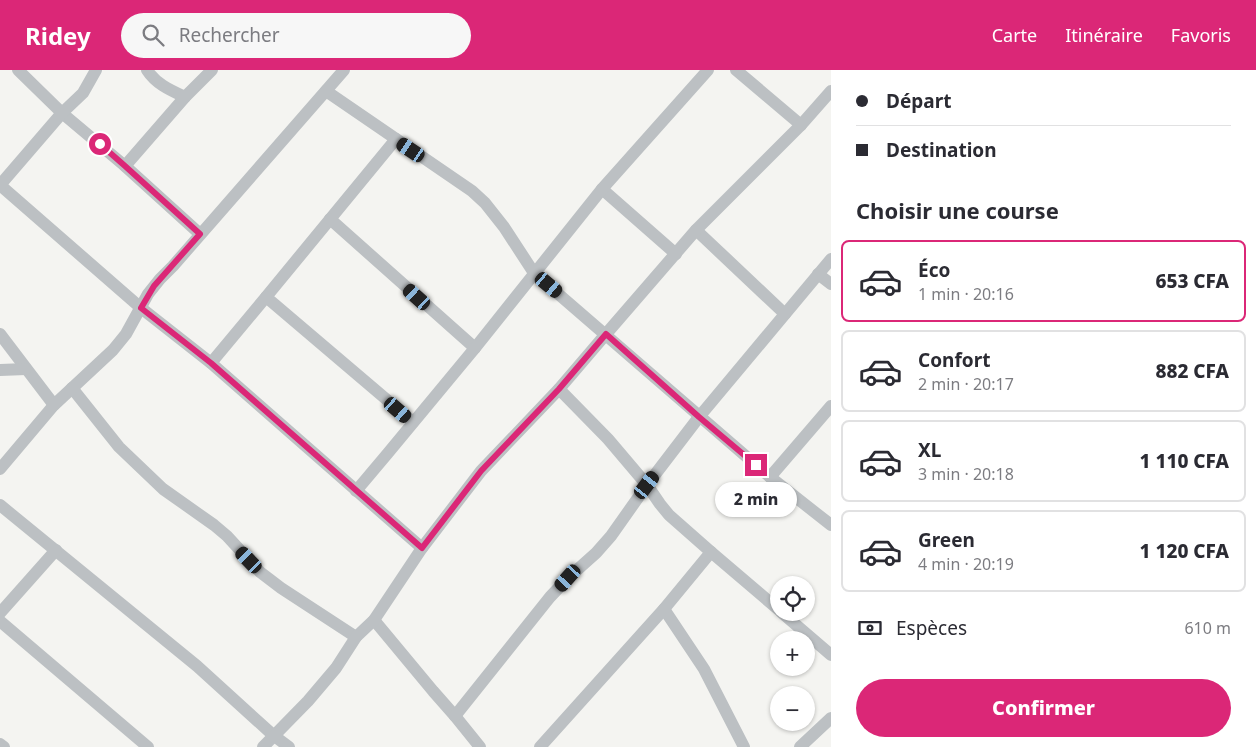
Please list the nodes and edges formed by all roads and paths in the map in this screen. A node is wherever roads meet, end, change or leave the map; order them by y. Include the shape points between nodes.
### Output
1 (18, 70) edge
2 (96, 70) edge
3 (147, 70) edge
4 (212, 70) edge
5 (344, 70) edge
6 (708, 70) edge
7 (736, 70) edge
8 (326, 91) junction
9 (831, 91) edge
10 (185, 97) junction
11 (62, 113) junction
12 (801, 125) junction
13 (396, 139) junction
14 (125, 166) junction
15 (0, 185) edge
16 (602, 189) junction
17 (330, 219) junction
18 (696, 230) junction
19 (200, 234) junction
20 (676, 254) junction
21 (831, 258) edge
22 (534, 273) junction
23 (818, 274) junction
24 (831, 284) edge
25 (266, 297) junction
26 (141, 308) junction
27 (785, 314) junction
28 (0, 334) edge
29 (606, 334) junction
30 (475, 348) junction
31 (211, 363) junction
32 (26, 369) junction
33 (0, 370) edge
34 (72, 388) junction
35 (559, 389) junction
36 (54, 405) junction
37 (831, 406) edge
38 (699, 417) junction
39 (413, 422) junction
40 (0, 469) edge
41 (770, 478) junction
42 (647, 485) junction
43 (356, 491) junction
44 (0, 505) edge
45 (831, 525) edge
46 (422, 548) junction
47 (56, 550) junction
48 (711, 552) junction
49 (770, 602) edge
50 (664, 609) junction
51 (0, 613) edge
52 (374, 620) junction
53 (0, 621) edge
54 (792, 621) edge
55 (356, 637) junction
56 (831, 655) edge
57 (455, 716) junction
58 (831, 718) edge
59 (273, 735) junction
60 (0, 744) edge
61 (4, 747) edge
62 (148, 747) edge
63 (263, 747) edge
64 (289, 747) edge
65 (480, 747) edge
66 (540, 747) edge
67 (744, 747) edge
68 (800, 747) edge

1 - 11 street
2 - 11 street via 82,93
3 - 10 street via 159,84
4 - 10 street
5 - 8 street
6 - 16 street
7 - 12 street
8 - 13 street
8 - 19 street
9 - 12 street
10 - 14 street
11 - 14 street
11 - 15 street
12 - 18 street
13 - 17 street
13 - 22 street via 485,203
14 - 19 street
15 - 26 street
16 - 20 street
16 - 22 street
17 - 25 street
17 - 30 street
18 - 20 street
18 - 27 street
19 - 26 street via 154,286
20 - 29 street
21 - 23 street
22 - 29 street
22 - 30 street
23 - 24 street
23 - 27 street
25 - 31 street
25 - 39 street
26 - 31 street
26 - 34 street via 113,350
27 - 38 street
28 - 32 street
29 - 35 street
29 - 38 street
30 - 39 street
31 - 43 street
32 - 33 street
32 - 36 street
34 - 36 street
34 - 55 street via 118,447 162,489 227,536 260,572
35 - 42 street
35 - 46 street via 481,471
36 - 40 street
37 - 41 street
38 - 41 street
38 - 42 street
39 - 43 street
41 - 45 street
42 - 48 street via 669,515
42 - 57 street via 611,536 550,597
43 - 46 street
44 - 47 street
46 - 52 street
47 - 51 street
47 - 59 street via 197,666
48 - 49 street
48 - 50 street
50 - 66 street
50 - 67 street via 704,669
52 - 55 street
52 - 57 street
53 - 62 street
54 - 56 street
55 - 59 street via 325,681
57 - 65 street
58 - 68 street
59 - 63 street
59 - 64 street
60 - 61 street

